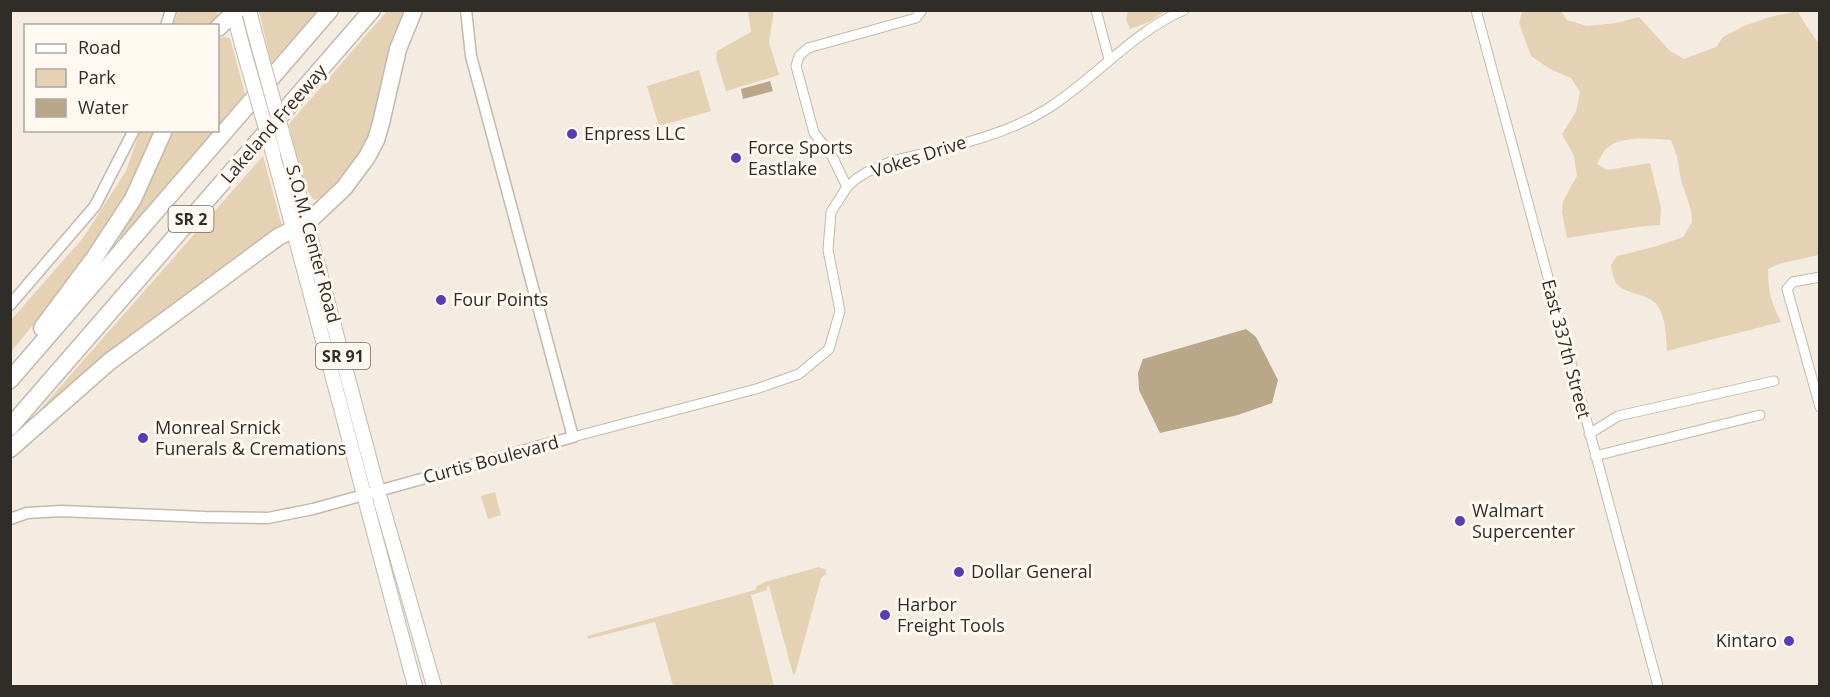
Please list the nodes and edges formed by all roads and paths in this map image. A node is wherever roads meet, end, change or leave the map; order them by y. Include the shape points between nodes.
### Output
1 (330, 10) edge
2 (372, 10) edge
3 (414, 10) edge
4 (466, 10) edge
5 (922, 10) edge
6 (1096, 10) edge
7 (1184, 10) edge
8 (1476, 10) edge
9 (238, 11) edge
10 (219, 27) edge
11 (1109, 59) junction
12 (133, 132) edge
13 (163, 132) edge
14 (847, 187) junction
15 (301, 225) junction
16 (1820, 277) edge
17 (10, 305) edge
18 (10, 365) edge
19 (10, 381) edge
20 (1774, 381) dead end
21 (1820, 407) edge
22 (1760, 415) dead end
23 (10, 428) edge
24 (1589, 434) junction
25 (573, 437) junction
26 (10, 449) edge
27 (1595, 456) junction
28 (371, 493) junction
29 (10, 519) edge
30 (415, 687) edge
31 (434, 687) edge
32 (1658, 687) edge

1 - 19 highway, Lakeland Freeway / SR 2
2 - 23 highway, Lakeland Freeway / SR 2
3 - 15 highway via 398,49 381,123 368,157 344,188
4 - 25 street, Curtis Boulevard via 471,56
5 - 14 street via 916,18 808,48 797,59 814,133 831,154
6 - 11 street
7 - 11 street, Vokes Drive
8 - 24 street, East 337th Street
9 - 10 highway
9 - 15 main road, S.O.M. Center Road / SR 91, bridge via 242,45 281,182
9 - 15 main road, S.O.M. Center Road / SR 91, bridge via 254,30 292,168
11 - 14 street, Vokes Drive via 1073,91 1016,125 892,161
12 - 17 street via 95,206
13 - 18 highway via 133,199 114,228 52,315
14 - 25 street, Vokes Drive via 831,212 828,250 840,311 829,349 799,374 756,389
15 - 26 highway via 278,237 109,362
15 - 28 main road, S.O.M. Center Road / SR 91
16 - 21 street via 1793,282 1787,289
20 - 24 street via 1618,416
22 - 27 street
24 - 27 street, East 337th Street
25 - 28 street, Curtis Boulevard
27 - 32 street, East 337th Street
28 - 29 street, Curtis Boulevard via 268,518 61,511 27,513
28 - 30 main road, S.O.M. Center Road / SR 91
28 - 31 main road, S.O.M. Center Road / SR 91

